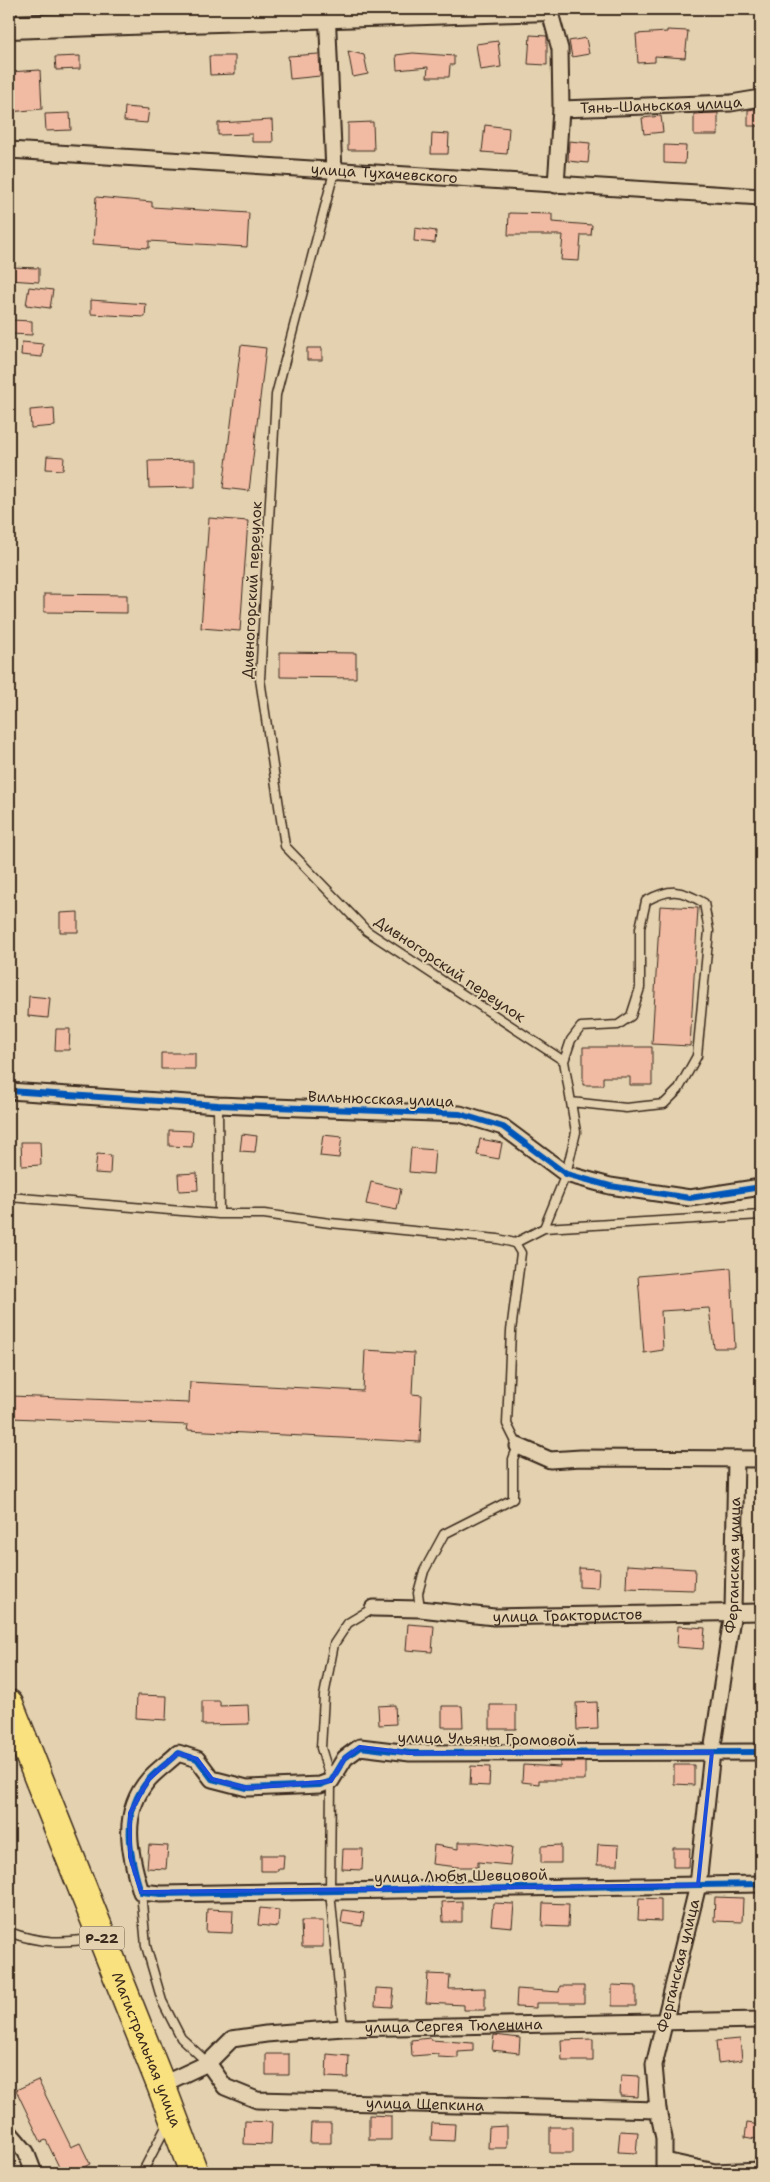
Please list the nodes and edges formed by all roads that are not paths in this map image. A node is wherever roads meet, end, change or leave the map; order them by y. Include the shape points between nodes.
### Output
1 (549, 9) edge
2 (327, 12) edge
3 (9, 26) edge
4 (761, 98) edge
5 (561, 109) junction
6 (9, 150) edge
7 (334, 172) junction
8 (556, 185) junction
9 (761, 196) edge
10 (564, 1061) junction
11 (9, 1091) edge
12 (571, 1102) junction
13 (218, 1105) junction
14 (566, 1174) junction
15 (761, 1187) edge
16 (9, 1197) edge
17 (219, 1214) junction
18 (761, 1215) edge
19 (544, 1228) junction
20 (515, 1244) junction
21 (518, 1446) junction
22 (736, 1459) junction
23 (761, 1460) edge
24 (374, 1608) joint
25 (420, 1609) junction
26 (733, 1611) junction
27 (761, 1612) edge
28 (9, 1704) edge
29 (712, 1752) junction
30 (761, 1752) edge
31 (331, 1781) junction
32 (761, 1884) edge
33 (698, 1885) junction
34 (330, 1891) junction
35 (141, 1892) junction
36 (9, 1932) edge
37 (102, 1937) junction
38 (761, 2020) edge
39 (664, 2021) junction
40 (343, 2028) junction
41 (208, 2063) junction
42 (161, 2085) junction
43 (658, 2110) junction
44 (172, 2114) junction
45 (9, 2132) edge
46 (665, 2167) edge
47 (761, 2170) edge
48 (34, 2173) edge
49 (142, 2173) edge
50 (194, 2173) edge

1 - 2 street
1 - 5 street via 560,49
2 - 3 street
2 - 7 street
4 - 5 street, Тянь-Шаньская улица via 731,103
5 - 8 street
6 - 7 street, улица Тухачевского
7 - 8 street, улица Тухачевского
7 - 10 lane, Дивногорский переулок via 276,395 260,679 285,846 367,930
8 - 9 street, улица Тухачевского
10 - 12 lane
10 - 12 lane via 571,1040 581,1027 618,1025 631,1016 640,988 640,928 646,901 661,893 685,892 704,903 709,931 698,1056 678,1090 664,1104 626,1108
11 - 13 street, Вильнюсская улица
12 - 14 lane via 576,1132
13 - 14 street, Вильнюсская улица via 460,1114 502,1127
13 - 17 lane
14 - 15 street, Вильнюсская улица via 610,1186 690,1198
14 - 19 lane
16 - 17 lane
17 - 20 lane via 264,1214 498,1239
18 - 19 lane
19 - 20 lane
20 - 21 lane via 521,1253 511,1331 506,1424
21 - 22 street via 550,1460
21 - 25 lane via 513,1459 513,1499 444,1534 424,1572 418,1593
22 - 23 street
22 - 26 street, Ферганская улица
24 - 25 street, улица Трактористов
24 - 31 lane via 348,1623 334,1644 324,1696 321,1748
25 - 26 street, улица Трактористов via 494,1617
26 - 27 street, улица Трактористов
26 - 29 street, Ферганская улица
28 - 37 highway, Магистральная улица / Р-22
29 - 30 street, улица Ульяны Громовой
29 - 31 street, улица Ульяны Громовой via 410,1753 360,1747 345,1758
29 - 33 street, Ферганская улица
31 - 34 lane
31 - 35 street via 320,1785 246,1788 212,1779 197,1759 178,1753 149,1779 130,1813 130,1857
32 - 33 street, улица Любы Шевцовой
33 - 34 street, улица Любы Шевцовой
33 - 39 street, Ферганская улица
34 - 35 street, улица Любы Шевцовой
34 - 40 lane
35 - 41 lane via 146,1946 162,2001 181,2038
36 - 37 lane via 26,1939 66,1943
37 - 42 highway, Магистральная улица / Р-22
38 - 39 street, улица Сергея Тюленина
39 - 40 street, улица Сергея Тюленина
39 - 43 street, Ферганская улица via 654,2066
40 - 41 street, улица Сергея Тюленина via 232,2040
41 - 42 street, улица Сергея Тюленина
41 - 43 street, улица Щепкина via 225,2087 257,2100
42 - 44 highway, Магистральная улица / Р-22
43 - 46 street, Ферганская улица via 664,2138
44 - 49 lane
44 - 50 highway, Магистральная улица / Р-22
45 - 48 street via 26,2152
46 - 47 street via 715,2172

